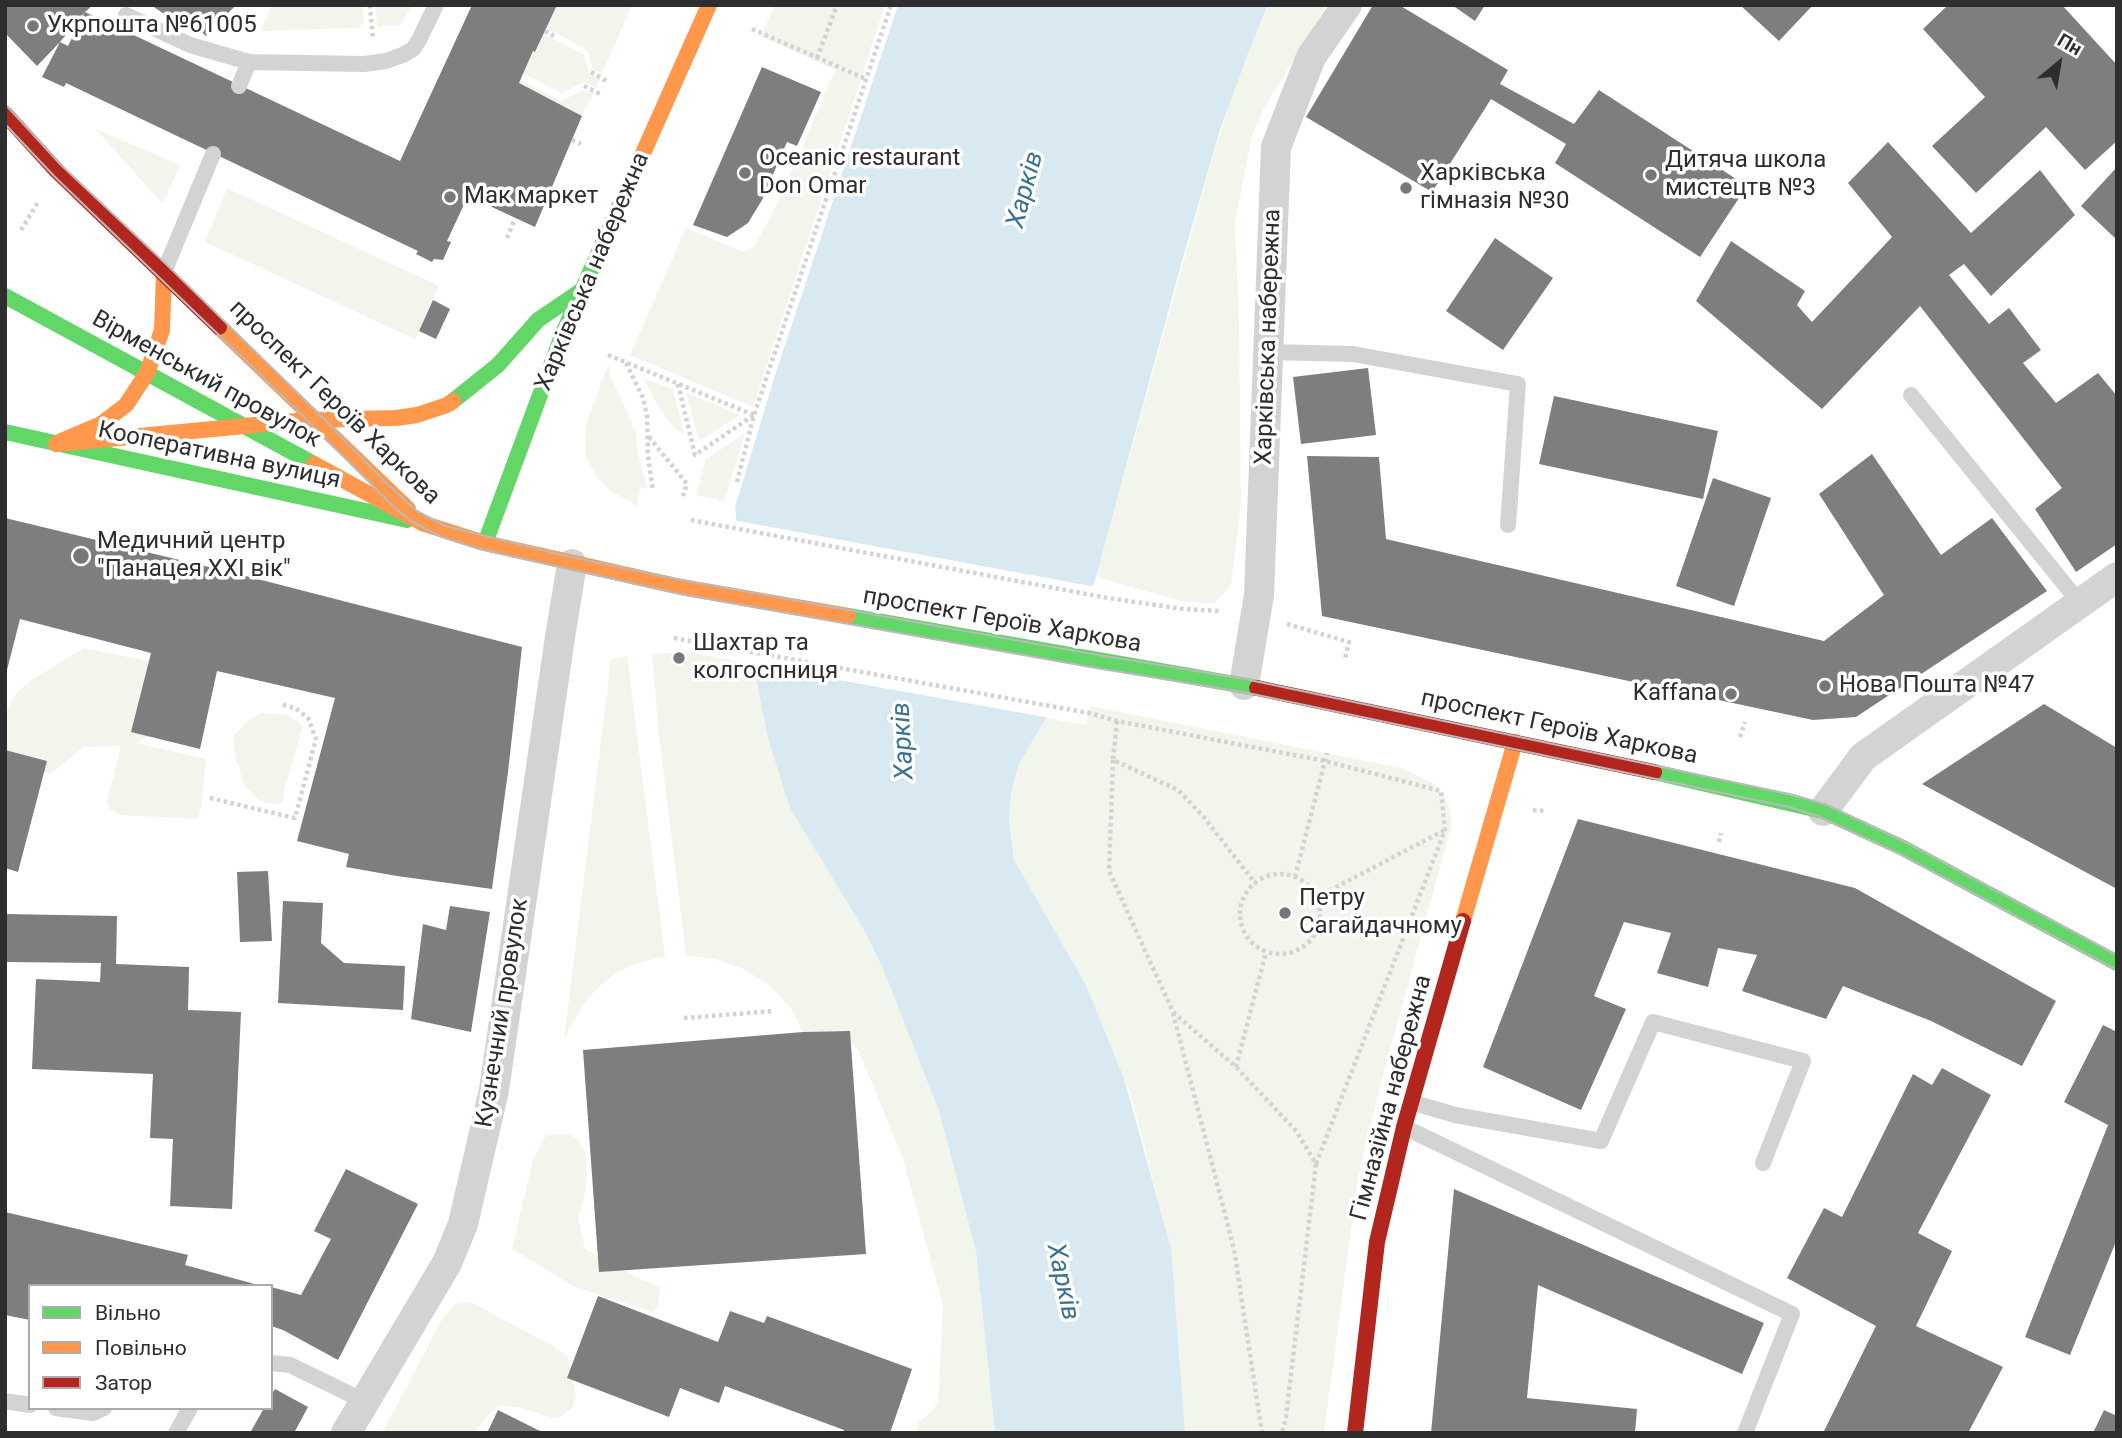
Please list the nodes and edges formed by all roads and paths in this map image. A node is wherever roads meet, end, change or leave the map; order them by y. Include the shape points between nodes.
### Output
1 (436, 5) edge
2 (709, 5) edge
3 (837, 5) edge
4 (891, 5) edge
5 (1347, 5) edge
6 (126, 15) dead end
7 (752, 29) dead end
8 (545, 31) dead end
9 (554, 36) dead end
10 (817, 58) junction
11 (249, 62) junction
12 (591, 72) dead end
13 (866, 79) junction
14 (608, 82) dead end
15 (239, 86) dead end
16 (584, 86) dead end
17 (602, 95) dead end
18 (5, 114) edge
19 (572, 139) dead end
20 (580, 144) dead end
21 (213, 154) dead end
22 (42, 195) dead end
23 (515, 218) dead end
24 (21, 230) dead end
25 (507, 238) dead end
26 (164, 272) junction
27 (583, 289) junction
28 (5, 296) edge
29 (1268, 352) junction
30 (608, 355) dead end
31 (625, 362) junction
32 (147, 373) junction
33 (678, 384) junction
34 (1911, 395) dead end
35 (754, 415) junction
36 (316, 419) junction
37 (246, 427) junction
38 (5, 432) edge
39 (648, 436) junction
40 (56, 443) junction
41 (737, 482) dead end
42 (653, 491) dead end
43 (683, 496) dead end
44 (691, 520) dead end
45 (422, 523) junction
46 (1508, 526) dead end
47 (485, 543) junction
48 (572, 564) junction
49 (2117, 577) edge
50 (2079, 602) junction
51 (1219, 611) dead end
52 (1283, 623) dead end
53 (674, 638) dead end
54 (1345, 659) dead end
55 (1244, 685) junction
56 (280, 705) dead end
57 (1117, 721) junction
58 (1745, 722) dead end
59 (1740, 737) dead end
60 (1515, 741) junction
61 (1327, 754) dead end
62 (1113, 760) junction
63 (1325, 761) junction
64 (210, 798) dead end
65 (1532, 810) dead end
66 (1545, 811) dead end
67 (1822, 811) junction
68 (1445, 830) junction
69 (1721, 833) dead end
70 (1719, 842) dead end
71 (1295, 877) junction
72 (1255, 883) junction
73 (1317, 897) junction
74 (1266, 952) junction
75 (2117, 963) edge
76 (774, 1011) dead end
77 (1173, 1012) junction
78 (684, 1017) dead end
79 (1236, 1067) junction
80 (1411, 1102) junction
81 (1404, 1127) junction
82 (1763, 1163) dead end
83 (1316, 1164) junction
84 (273, 1363) edge
85 (5, 1401) edge
86 (364, 1401) junction
87 (28, 1405) edge
88 (71, 1410) edge
89 (100, 1410) edge
90 (189, 1410) edge
91 (176, 1433) edge
92 (346, 1433) edge
93 (1262, 1433) edge
94 (1282, 1433) edge
95 (1355, 1433) edge
96 (1745, 1433) edge

1 - 11 lane via 412,49 386,61
2 - 27 main road, Харківська набережна
3 - 10 path
4 - 13 path
5 - 29 street, Харківська набережна via 1311,57 1276,147
6 - 11 lane via 191,45
7 - 10 path
8 - 9 path
10 - 13 path
11 - 15 lane
12 - 14 path
13 - 35 path
16 - 17 path
18 - 26 main road, проспект Героїв Харкова via 57,171
19 - 20 path
21 - 26 lane
22 - 24 path
23 - 25 path
26 - 32 main road via 162,330
26 - 36 main road, проспект Героїв Харкова
27 - 36 main road via 538,320 480,382 447,405 396,418
27 - 47 main road, Харківська набережна
28 - 32 main road, Вірменський провулок
29 - 46 lane via 1353,354 1518,384
29 - 55 street, Харківська набережна via 1259,595
30 - 31 path
31 - 33 path
31 - 39 path via 643,398
32 - 37 main road, Вірменський провулок
32 - 40 main road via 126,405 101,424
33 - 35 path
33 - 35 path via 695,455
34 - 50 lane
35 - 41 path
36 - 37 main road
36 - 45 main road, проспект Героїв Харкова
37 - 40 main road
37 - 45 main road, Вірменський провулок
38 - 40 main road, Кооперативна вулиця
39 - 42 path
39 - 43 path via 687,484
40 - 45 main road, Кооперативна вулиця
44 - 51 path via 1108,598
45 - 47 main road, проспект Героїв Харкова
47 - 48 main road, проспект Героїв Харкова
48 - 55 main road, проспект Героїв Харкова
48 - 86 street, Кузнечний провулок via 494,1090 463,1224 447,1263
49 - 50 street
50 - 67 street via 1863,757
52 - 54 path via 1349,642
53 - 57 path
55 - 60 main road, проспект Героїв Харкова
56 - 64 path via 295,708 308,718 316,739 295,818
57 - 62 path
57 - 63 path
58 - 59 path
60 - 67 main road, проспект Героїв Харкова
60 - 80 main road, Гімназійна набережна
61 - 63 path
62 - 72 path via 1178,790
62 - 77 path via 1109,871
63 - 68 path via 1441,791
63 - 71 path
65 - 66 path
67 - 75 main road, проспект Героїв Харкова via 1903,848
68 - 73 path
68 - 83 path
69 - 70 path
71 - 72 path via 1274,875
71 - 73 path
72 - 74 path via 1240,915 1247,938
73 - 74 path via 1320,923 1305,946 1293,953
74 - 79 path
76 - 78 path
77 - 79 path
77 - 93 path via 1234,1249
79 - 83 path via 1297,1132
80 - 81 main road, Гімназійна набережна
80 - 82 lane via 1455,1115 1601,1142 1653,1022 1804,1061
81 - 95 main road, Гімназійна набережна via 1377,1242
81 - 96 lane via 1792,1314
83 - 94 path
84 - 86 lane via 290,1365
85 - 87 lane
86 - 92 street, Кузнечний провулок
88 - 89 lane
90 - 91 lane

